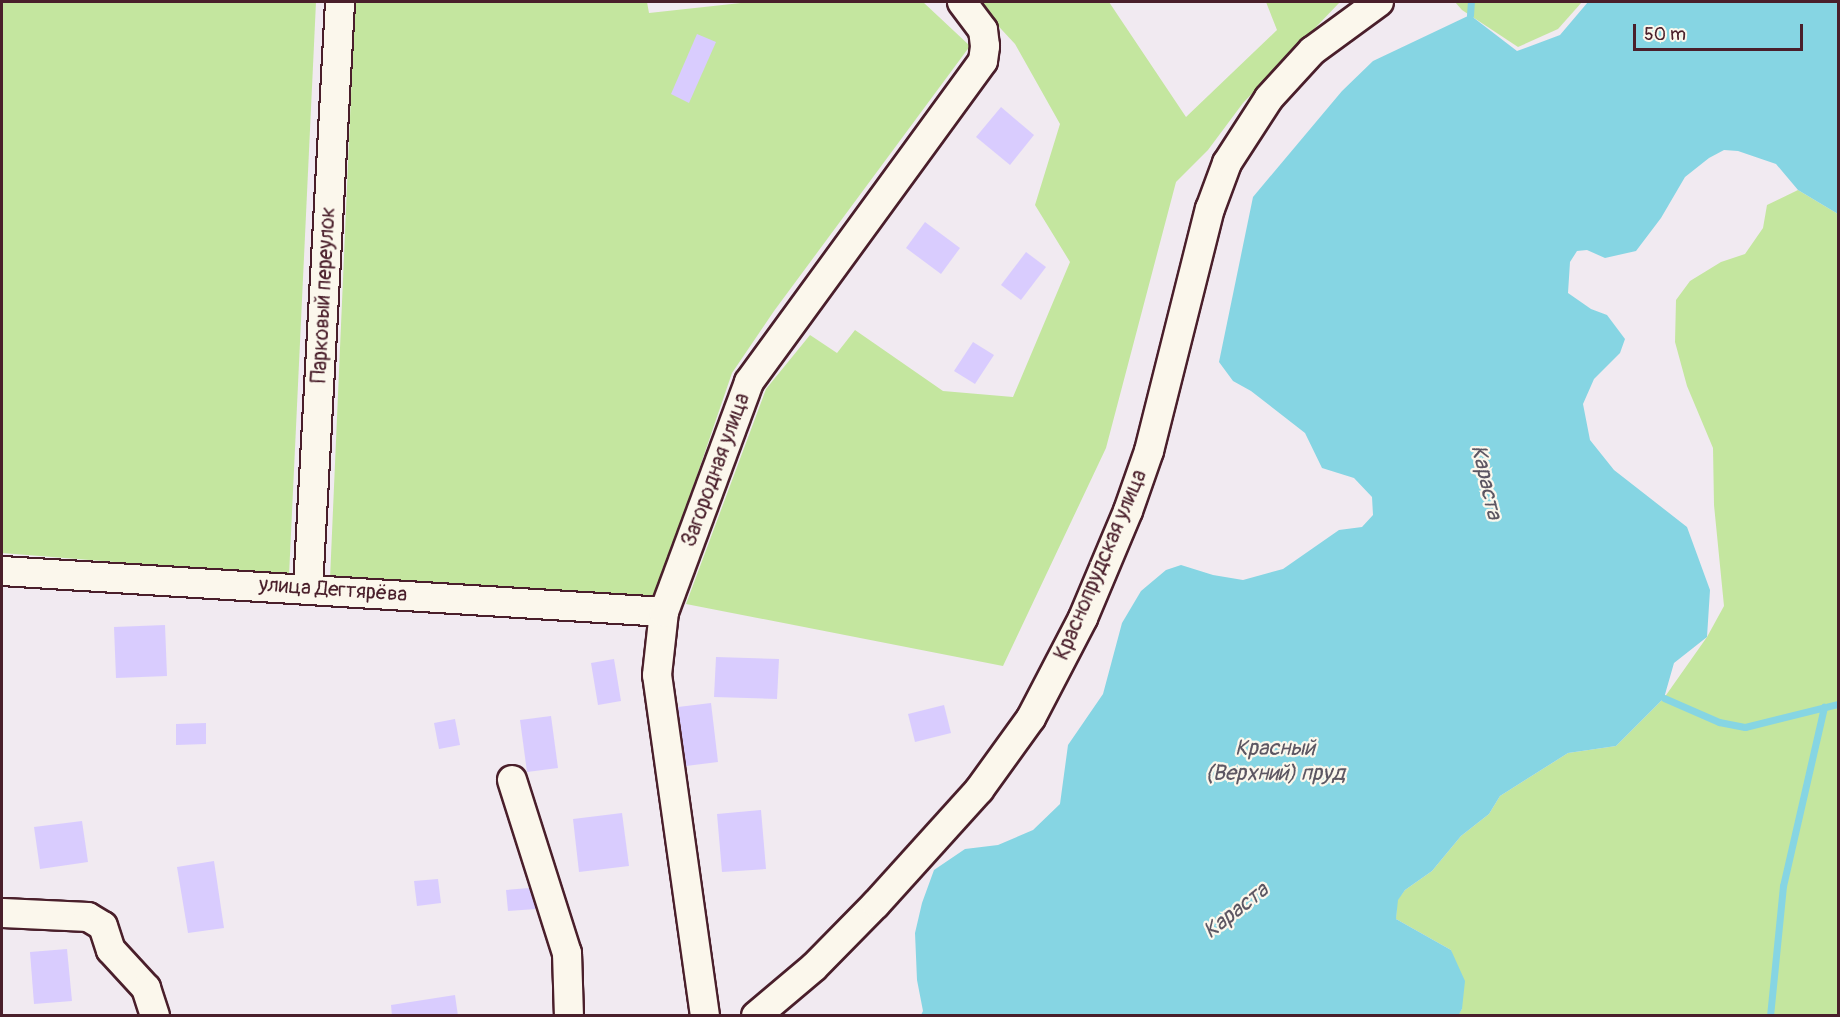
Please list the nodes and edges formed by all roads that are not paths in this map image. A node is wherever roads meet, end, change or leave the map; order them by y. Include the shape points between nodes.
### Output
1 (340, 2) edge
2 (962, 2) edge
3 (1379, 2) edge
4 (2, 571) edge
5 (308, 588) junction
6 (664, 612) junction
7 (512, 780) dead end
8 (3, 913) edge
9 (155, 1016) edge
10 (569, 1016) edge
11 (705, 1016) edge
12 (756, 1016) edge

1 - 5 street, Парковый переулок
2 - 6 street, Загородная улица via 983,30 983,61 749,382
3 - 12 street, Краснопрудская улица via 1312,51 1269,98 1227,163 1210,210 1149,451 1128,511 1083,618 1031,718 979,790 876,904 814,967
4 - 5 street, улица Дегтярёва
5 - 6 street, улица Дегтярёва
6 - 11 street, Загородная улица via 657,675
7 - 10 street via 567,953
8 - 9 street via 88,917 103,926 111,950 146,987

